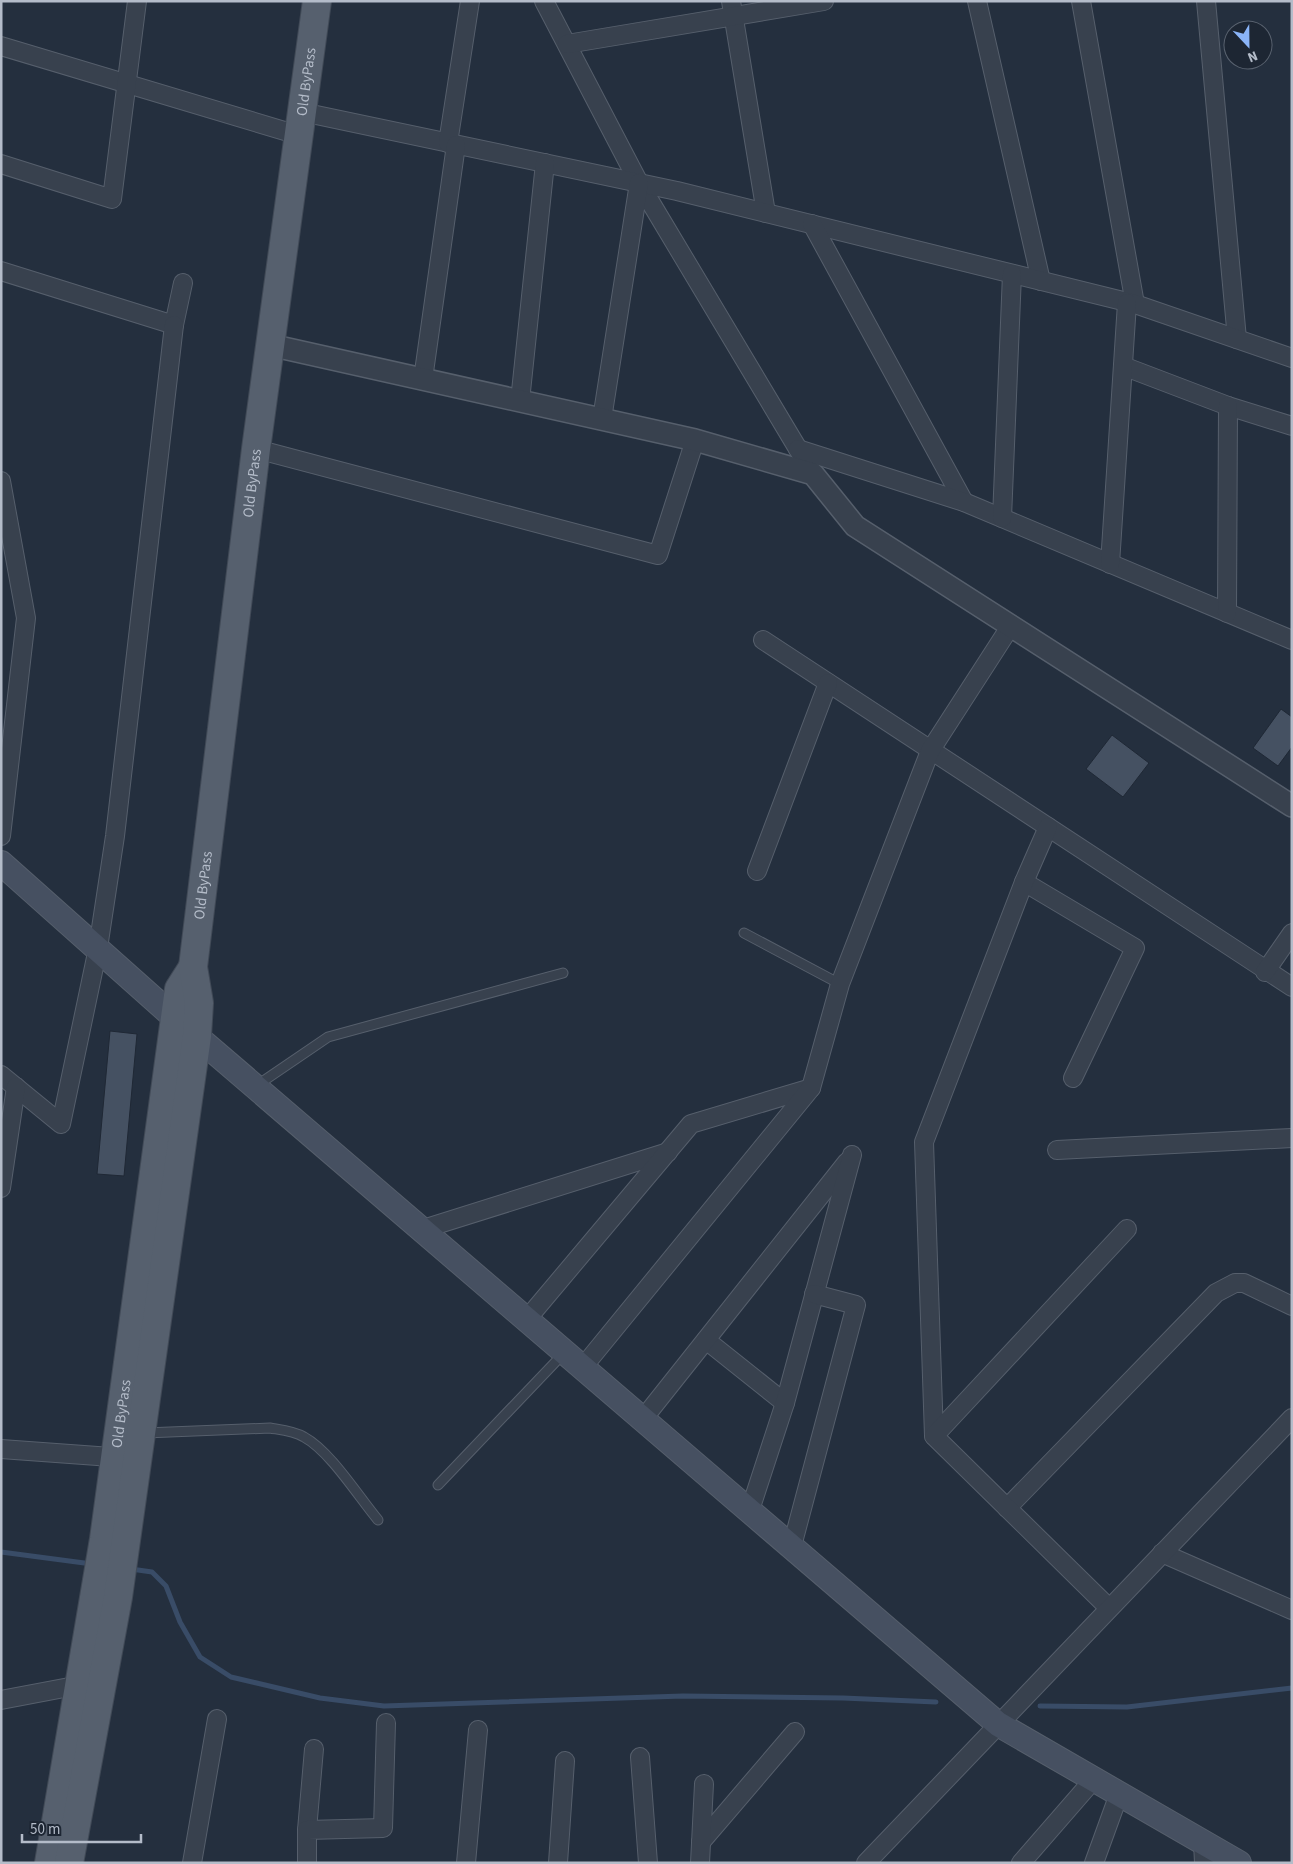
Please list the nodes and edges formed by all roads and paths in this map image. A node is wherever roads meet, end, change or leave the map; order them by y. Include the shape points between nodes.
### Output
1 (137, 1) edge
2 (317, 1) edge
3 (470, 1) edge
4 (544, 1) edge
5 (824, 1) edge
6 (976, 1) edge
7 (1081, 1) edge
8 (1206, 1) edge
9 (732, 9) edge
10 (567, 44) junction
11 (1, 46) edge
12 (127, 83) junction
13 (300, 124) junction
14 (452, 144) junction
15 (545, 163) junction
16 (1, 164) edge
17 (640, 183) junction
18 (766, 213) junction
19 (812, 224) junction
20 (1, 271) edge
21 (1012, 274) junction
22 (1041, 281) junction
23 (183, 283) dead end
24 (1131, 304) junction
25 (174, 325) junction
26 (1237, 339) junction
27 (270, 345) junction
28 (1292, 358) edge
29 (1123, 366) junction
30 (423, 379) junction
31 (520, 401) junction
32 (1228, 406) junction
33 (602, 419) junction
34 (1292, 426) edge
35 (695, 440) junction
36 (256, 449) junction
37 (798, 449) junction
38 (813, 474) junction
39 (1, 481) edge
40 (964, 502) junction
41 (1002, 518) junction
42 (1110, 564) junction
43 (1226, 613) junction
44 (1010, 627) junction
45 (763, 640) dead end
46 (1292, 640) edge
47 (828, 683) junction
48 (930, 751) junction
49 (1292, 806) edge
50 (1048, 827) junction
51 (1, 836) edge
52 (1, 863) edge
53 (756, 871) dead end
54 (1024, 882) junction
55 (744, 933) dead end
56 (1292, 933) edge
57 (98, 948) junction
58 (193, 966) junction
59 (1265, 972) junction
60 (563, 974) dead end
61 (840, 984) junction
62 (1292, 987) edge
63 (174, 1018) junction
64 (197, 1036) junction
65 (1, 1075) edge
66 (1073, 1078) dead end
67 (256, 1086) junction
68 (16, 1087) junction
69 (811, 1088) junction
70 (1292, 1138) edge
71 (1057, 1150) dead end
72 (668, 1152) junction
73 (4, 1156) edge
74 (1, 1188) edge
75 (1127, 1229) dead end
76 (423, 1230) junction
77 (814, 1294) junction
78 (1292, 1306) edge
79 (527, 1319) junction
80 (706, 1340) junction
81 (566, 1352) junction
82 (583, 1367) junction
83 (785, 1404) junction
84 (1292, 1418) edge
85 (643, 1419) junction
86 (142, 1433) junction
87 (934, 1436) junction
88 (1, 1449) edge
89 (127, 1459) junction
90 (438, 1485) dead end
91 (1007, 1508) junction
92 (750, 1510) junction
93 (378, 1520) dead end
94 (792, 1546) junction
95 (1162, 1553) junction
96 (107, 1595) junction
97 (1110, 1608) junction
98 (1292, 1610) edge
99 (80, 1685) junction
100 (1, 1700) edge
101 (217, 1719) dead end
102 (386, 1723) dead end
103 (998, 1724) junction
104 (478, 1730) dead end
105 (795, 1732) dead end
106 (314, 1749) dead end
107 (640, 1757) dead end
108 (565, 1761) dead end
109 (1094, 1779) junction
110 (704, 1784) dead end
111 (1119, 1794) junction
112 (307, 1830) junction
113 (701, 1842) junction
114 (1204, 1852) edge
115 (49, 1863) edge
116 (69, 1863) edge
117 (192, 1863) edge
118 (307, 1863) edge
119 (466, 1863) edge
120 (558, 1863) edge
121 (648, 1863) edge
122 (700, 1863) edge
123 (866, 1863) edge
124 (1021, 1863) edge
125 (1094, 1863) edge
126 (1239, 1863) edge

1 - 12 street
2 - 13 main road, Old ByPass
3 - 14 street
4 - 10 street
5 - 9 street
6 - 22 street
7 - 24 street
8 - 26 street
9 - 10 street
9 - 18 street
10 - 17 street
11 - 12 street
12 - 13 street
12 - 16 street via 112,198
13 - 14 street
13 - 27 main road, Old ByPass
14 - 15 street
14 - 30 street
15 - 17 street
15 - 31 street
17 - 18 street
17 - 33 street
17 - 37 street
18 - 19 street
19 - 21 street
19 - 40 street
20 - 25 street
21 - 22 street
21 - 41 street
22 - 24 street
23 - 25 street
24 - 26 street
24 - 29 street
25 - 57 street via 115,836
26 - 28 street
27 - 30 street
27 - 36 main road, Old ByPass
29 - 32 street
29 - 42 street
30 - 31 street
31 - 33 street
32 - 34 street
32 - 43 street
33 - 35 street
35 - 36 street via 658,555
35 - 38 street
36 - 58 main road, Old ByPass
37 - 38 street
37 - 40 street
38 - 44 street via 855,526
39 - 51 street via 26,618
40 - 41 street
41 - 42 street
42 - 43 street
43 - 46 street
44 - 48 street
44 - 49 street
45 - 47 street
47 - 48 street
47 - 53 street
48 - 50 street
48 - 61 street
50 - 54 street
50 - 59 street
52 - 57 main road
54 - 66 street via 1135,948
54 - 87 street via 924,1142
55 - 61 lane
56 - 59 street
57 - 63 main road
57 - 68 street via 61,1124
58 - 63 main road, Old ByPass via 180,989
58 - 64 main road, Old ByPass via 198,1003
59 - 62 street
60 - 67 lane via 328,1037
61 - 69 street
63 - 64 main road
63 - 89 main road, Old ByPass
64 - 67 main road
64 - 86 main road, Old ByPass
65 - 68 street
67 - 76 main road
68 - 73 street
69 - 72 street via 691,1124
69 - 82 street
70 - 71 street
72 - 76 street
72 - 79 street
73 - 74 street
75 - 87 street
76 - 79 main road
77 - 80 street via 852,1155
77 - 83 street
77 - 94 street via 856,1305
78 - 91 street via 1244,1283 1234,1283 1216,1293
79 - 81 main road
80 - 83 street
80 - 85 street
81 - 82 main road
81 - 90 lane
82 - 85 main road
83 - 92 street
84 - 95 street
85 - 92 main road
86 - 89 main road, Old ByPass
86 - 93 lane via 287,1430 318,1446
87 - 91 street
88 - 89 street
89 - 96 main road, Old ByPass
91 - 97 street
92 - 94 main road
94 - 103 main road
95 - 97 street
95 - 98 street
96 - 99 main road, Old ByPass
96 - 116 main road, Old ByPass
97 - 103 street
99 - 100 street
99 - 115 main road, Old ByPass
101 - 117 street
102 - 112 street via 383,1828
103 - 109 main road
103 - 123 street
104 - 119 street
105 - 113 street
106 - 112 street
107 - 121 street
108 - 120 street
109 - 111 main road
109 - 124 street
110 - 113 street
111 - 114 main road
111 - 125 street
112 - 118 street
113 - 122 street
114 - 126 main road

